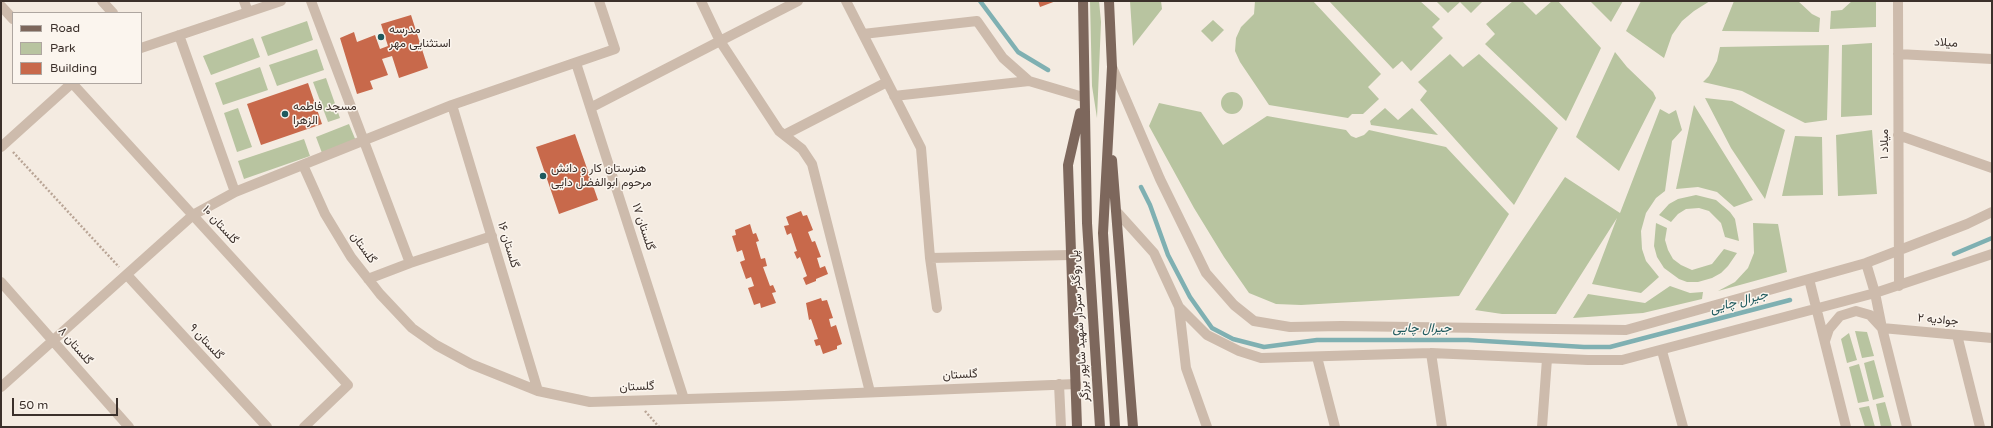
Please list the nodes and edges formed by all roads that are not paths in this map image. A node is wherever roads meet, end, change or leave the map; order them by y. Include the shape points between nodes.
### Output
1 (102, 1) edge
2 (244, 1) edge
3 (281, 1) edge
4 (311, 1) edge
5 (599, 1) edge
6 (701, 1) edge
7 (798, 1) edge
8 (846, 1) edge
9 (1083, 1) edge
10 (1109, 1) edge
11 (1898, 1) edge
12 (1, 6) edge
13 (112, 12) edge
14 (248, 12) junction
15 (12, 18) edge
16 (863, 34) junction
17 (179, 35) junction
18 (720, 41) junction
19 (142, 47) edge
20 (1898, 54) junction
21 (1992, 59) edge
22 (576, 63) junction
23 (1112, 67) junction
24 (1030, 81) junction
25 (887, 82) junction
26 (71, 84) edge
27 (73, 84) edge
28 (894, 96) junction
29 (1083, 97) junction
30 (452, 105) junction
31 (592, 107) junction
32 (1109, 128) junction
33 (784, 135) junction
34 (1898, 135) junction
35 (364, 142) junction
36 (2, 143) edge
37 (303, 166) junction
38 (1992, 168) edge
39 (235, 192) junction
40 (1992, 212) edge
41 (1118, 213) junction
42 (193, 215) junction
43 (492, 236) junction
44 (1898, 251) junction
45 (1992, 254) edge
46 (1071, 255) junction
47 (930, 258) junction
48 (410, 263) junction
49 (1866, 263) junction
50 (126, 275) junction
51 (368, 279) junction
52 (1809, 279) junction
53 (1, 282) edge
54 (1899, 286) junction
55 (1875, 293) junction
56 (1179, 307) junction
57 (937, 308) dead end
58 (1817, 308) junction
59 (1882, 328) junction
60 (1957, 335) junction
61 (1992, 338) edge
62 (53, 341) junction
63 (1825, 341) junction
64 (1662, 351) junction
65 (1431, 353) junction
66 (1317, 357) junction
67 (1547, 359) junction
68 (1059, 384) junction
69 (1076, 384) junction
70 (1, 387) edge
71 (538, 391) junction
72 (870, 392) junction
73 (684, 399) junction
74 (129, 427) edge
75 (267, 427) edge
76 (304, 427) edge
77 (1061, 427) edge
78 (1076, 427) edge
79 (1100, 427) edge
80 (1115, 427) edge
81 (1133, 427) edge
82 (1207, 427) edge
83 (1335, 427) edge
84 (1442, 427) edge
85 (1542, 427) edge
86 (1683, 427) edge
87 (1846, 427) edge
88 (1907, 427) edge
89 (1980, 427) edge

1 - 13 street
2 - 14 street
3 - 14 street
4 - 35 street
5 - 22 street via 615,49
6 - 18 street
7 - 18 street
8 - 16 street
9 - 29 main road
10 - 23 main road
11 - 20 street, میلاد ۱
12 - 15 street
14 - 17 street
16 - 24 street via 976,21 1002,58
16 - 25 street
17 - 19 street
17 - 39 street
18 - 31 street
18 - 33 street
20 - 21 street, میلاد
20 - 34 street, میلاد ۱
22 - 30 street
22 - 31 street, گلستان ۱۷
23 - 32 main road
23 - 52 street via 1160,179 1206,274 1234,305 1254,321 1290,327 1626,330
24 - 28 street
24 - 29 street
25 - 28 street
25 - 33 street
26 - 36 street
27 - 42 street, گلستان ۱۰
28 - 47 street via 921,148
29 - 46 main road via 1068,165
29 - 79 main road, پل روگذر سردار شهید شاپور برزگر via 1087,223
30 - 35 street
30 - 43 street, گلستان ۱۶
31 - 73 street, گلستان ۱۷
32 - 41 main road
32 - 80 main road via 1104,233
33 - 72 street via 802,149 812,164
34 - 38 street
34 - 44 street, میلاد ۱
35 - 37 street
35 - 48 street
37 - 39 street
37 - 51 street, گلستان via 326,214 351,257
39 - 42 street
40 - 44 street
41 - 56 street via 1154,253
41 - 81 main road
42 - 50 street
42 - 76 street, گلستان ۱۰ via 348,385
43 - 48 street
43 - 71 street, گلستان ۱۶
44 - 49 street
44 - 54 street, میلاد ۱
45 - 54 street
46 - 47 street
46 - 69 main road
47 - 57 street
48 - 51 street
49 - 52 street
49 - 55 street
50 - 62 street
50 - 75 street, گلستان ۹
51 - 71 street, گلستان via 412,328 436,345 471,364
52 - 58 street
53 - 62 street, گلستان ۸
54 - 55 street
55 - 58 street
55 - 59 street
56 - 66 street via 1207,335 1239,351 1261,358
56 - 82 street via 1186,368
58 - 63 street
58 - 64 street
59 - 60 street, جوادیه ۲
59 - 63 street via 1870,315 1856,311 1840,316 1829,329
59 - 88 street
60 - 61 street, جوادیه ۲
60 - 89 street
62 - 70 street
62 - 74 street, گلستان ۸
63 - 87 street
64 - 67 street via 1622,360
64 - 86 street
65 - 66 street
65 - 67 street
65 - 84 street
66 - 83 street
67 - 85 street
68 - 69 street, گلستان
68 - 72 street, گلستان
68 - 77 street
69 - 78 main road
71 - 73 street, گلستان via 590,402
72 - 73 street, گلستان

